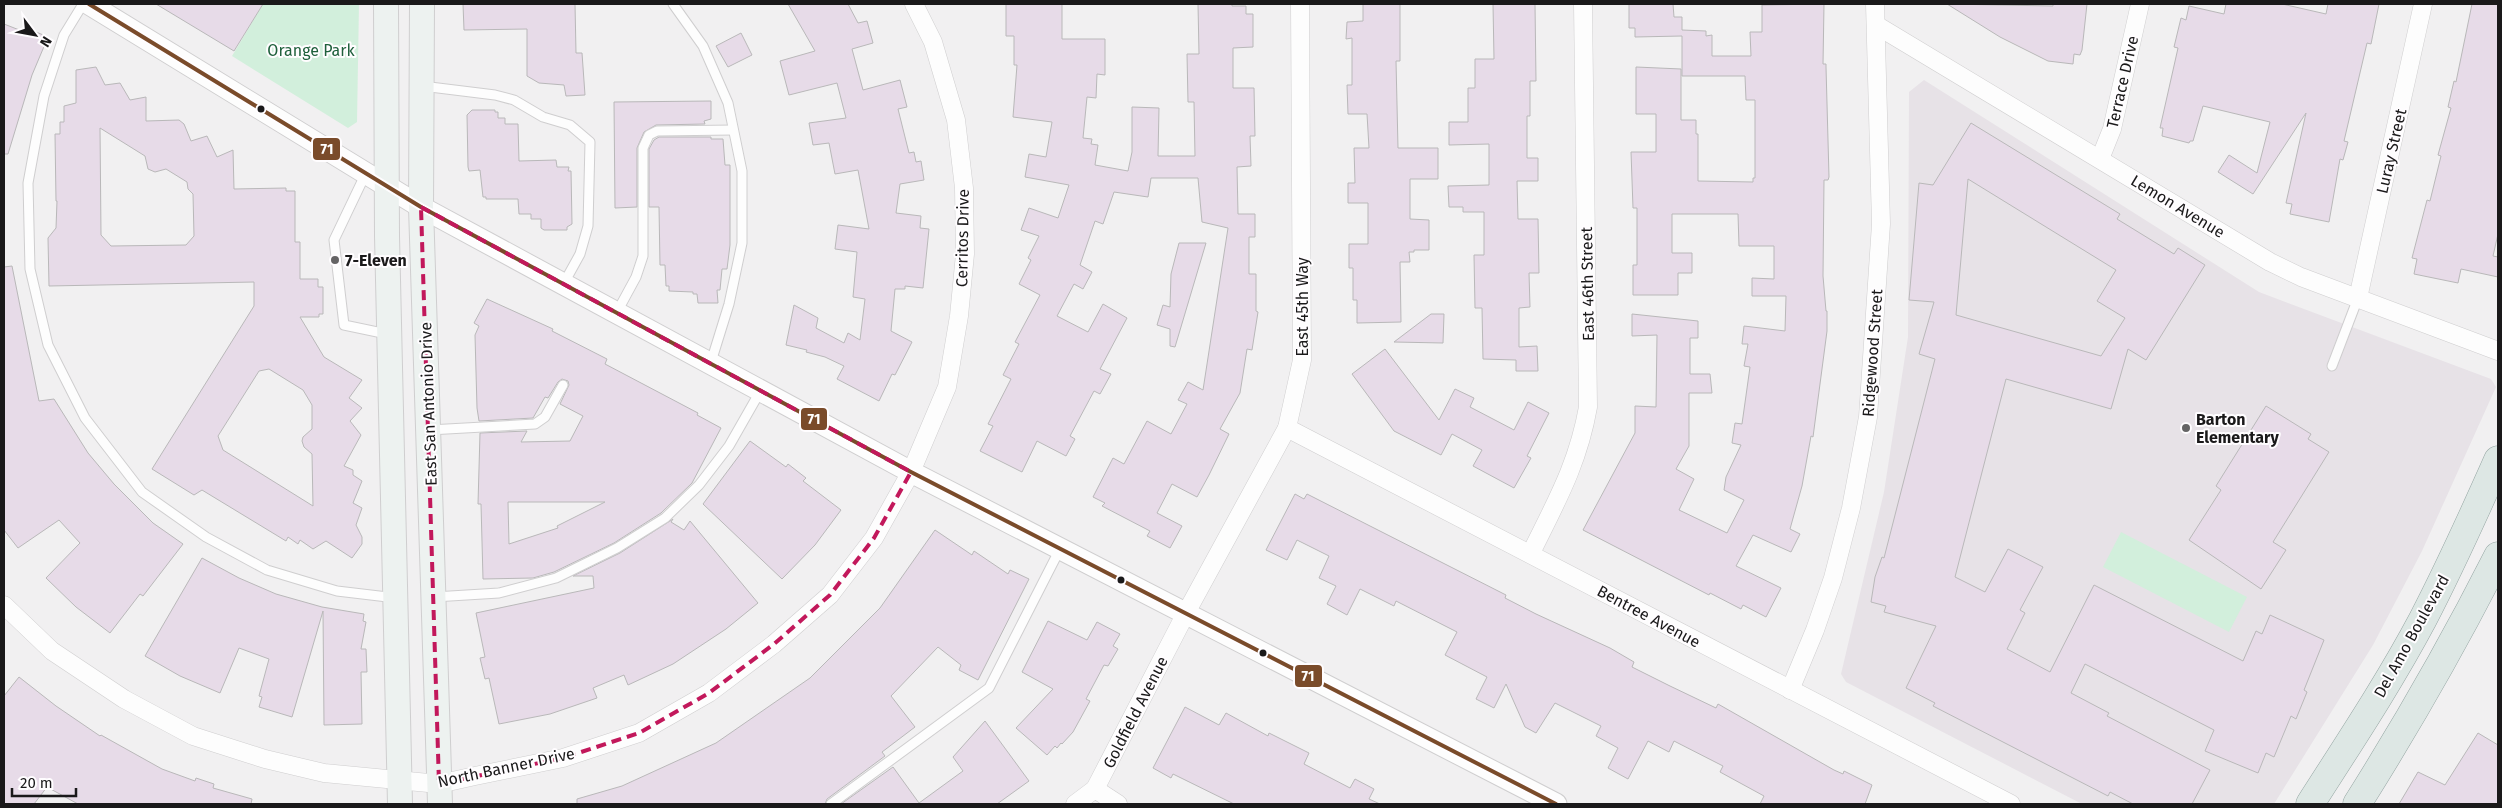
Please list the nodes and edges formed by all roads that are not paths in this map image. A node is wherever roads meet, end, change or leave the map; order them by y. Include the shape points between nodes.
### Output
1 (82, 4) edge
2 (89, 4) edge
3 (386, 4) edge
4 (422, 4) edge
5 (673, 4) edge
6 (914, 4) edge
7 (1300, 4) edge
8 (1583, 4) edge
9 (1875, 4) edge
10 (2140, 4) edge
11 (2423, 4) edge
12 (1876, 25) junction
13 (422, 86) junction
14 (733, 130) junction
15 (2100, 159) junction
16 (366, 173) junction
17 (386, 185) junction
18 (422, 206) junction
19 (564, 283) junction
20 (2358, 298) junction
21 (617, 312) junction
22 (390, 334) junction
23 (2498, 350) edge
24 (711, 362) junction
25 (2332, 366) dead end
26 (563, 384) dead end
27 (761, 390) junction
28 (1287, 428) junction
29 (428, 430) junction
30 (2498, 460) edge
31 (912, 472) junction
32 (1060, 548) junction
33 (1531, 553) junction
34 (2498, 556) edge
35 (434, 597) junction
36 (396, 598) junction
37 (4, 605) edge
38 (1186, 613) junction
39 (1790, 690) junction
40 (400, 780) junction
41 (1095, 789) junction
42 (440, 794) edge
43 (400, 804) edge
44 (831, 804) edge
45 (1075, 804) edge
46 (1118, 804) edge
47 (1556, 804) edge
48 (2011, 804) edge
49 (2310, 804) edge
50 (2357, 804) edge

1 - 36 lane via 64,35 44,96 28,183 30,269 48,345 85,418 142,492 206,537 267,570 337,591
2 - 16 street
3 - 17 main road
4 - 13 main road, East San Antonio Drive
5 - 14 lane via 703,46 728,104
6 - 31 street, Cerritos Drive via 933,42 956,120 964,188 965,254 947,387
7 - 28 street, East 45th Way via 1302,360
8 - 33 street, East 46th Street via 1588,408 1573,469
9 - 12 street, Ridgewood Street
10 - 15 street, Terrace Drive via 2112,129
11 - 20 street, Luray Street
12 - 15 street, Lemon Avenue
12 - 39 street, Ridgewood Street via 1881,224 1868,417 1851,508 1833,578
13 - 18 main road, East San Antonio Drive
13 - 19 lane via 514,100 544,117 570,125 590,142 588,226 580,254
14 - 21 lane via 657,131 648,137 643,148 643,256
14 - 24 lane via 742,171 742,243 730,304
15 - 20 street, Lemon Avenue via 2270,262
16 - 17 street
16 - 22 lane via 334,240 338,287 344,325
17 - 18 street
17 - 22 main road
18 - 19 street
18 - 29 main road, East San Antonio Drive
19 - 21 street
20 - 23 street, Lemon Avenue
20 - 25 lane
21 - 24 street
22 - 36 main road
24 - 27 street
26 - 29 lane via 545,417 534,424
27 - 31 street
27 - 35 lane via 729,446 699,484 665,518 617,548 556,578 499,594
28 - 33 street, Bentree Avenue
28 - 38 street, East 45th Way
29 - 35 main road, East San Antonio Drive
30 - 49 main road, Del Amo Boulevard via 2463,540 2422,620
31 - 32 street
31 - 42 street, North Banner Drive via 874,538 830,594 774,644 708,693 639,733
32 - 38 street
32 - 44 lane via 988,688
33 - 39 street, Bentree Avenue
34 - 50 main road via 2418,707
35 - 42 main road, East San Antonio Drive
36 - 40 main road
37 - 40 street, North Banner Drive via 52,651 124,699 193,736 264,760 324,773
38 - 41 street, Goldfield Avenue
38 - 47 street
39 - 48 street, Bentree Avenue
40 - 42 street, North Banner Drive
40 - 43 main road
41 - 45 street, Goldfield Avenue
41 - 46 street

